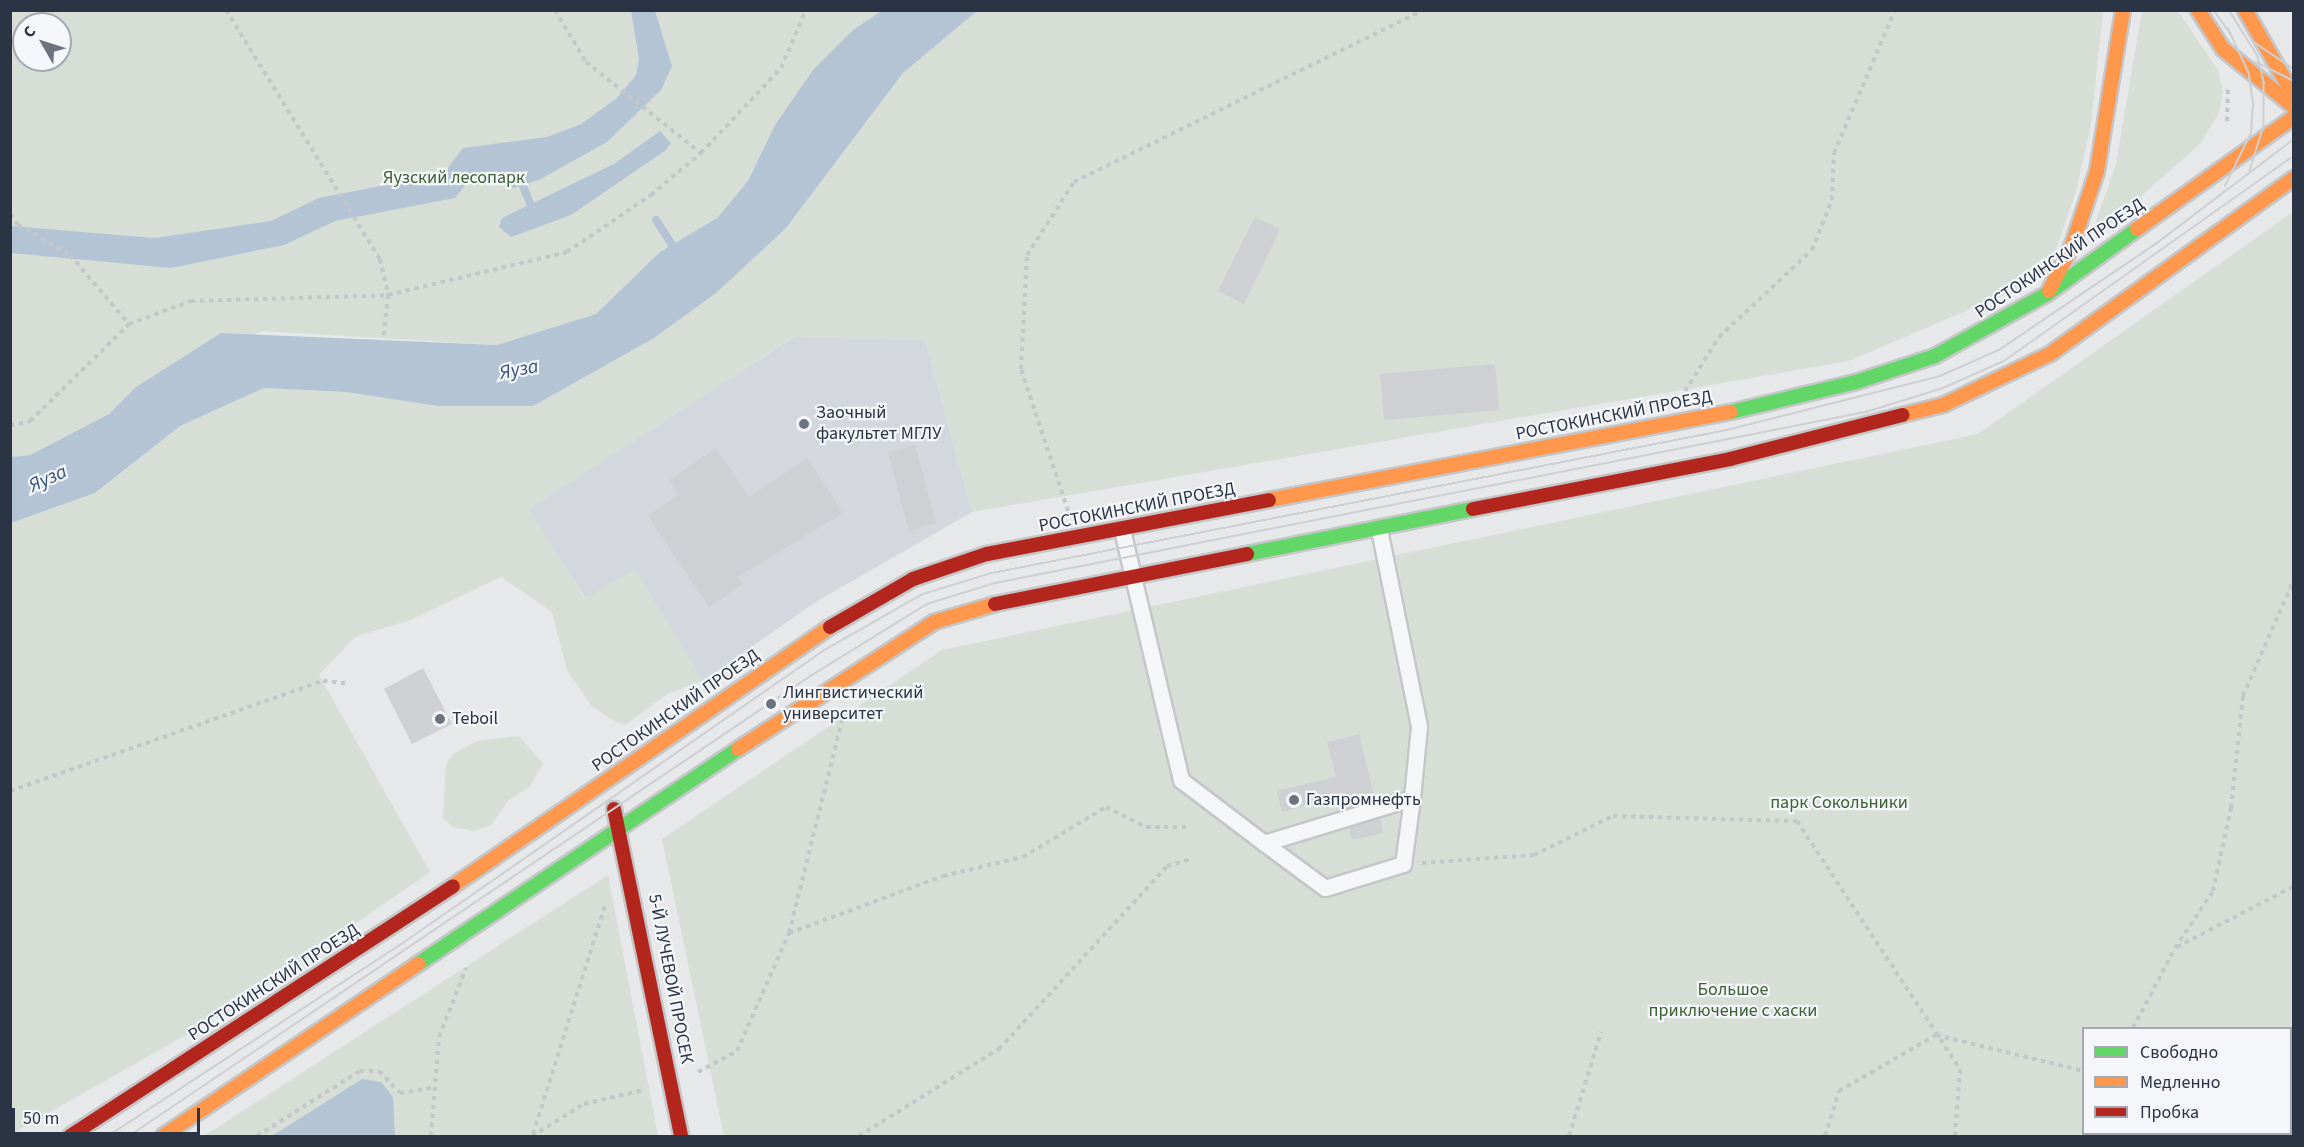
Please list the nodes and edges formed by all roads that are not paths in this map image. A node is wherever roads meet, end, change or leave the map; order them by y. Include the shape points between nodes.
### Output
1 (2123, 10) edge
2 (2198, 10) edge
3 (2245, 10) edge
4 (2253, 23) junction
5 (2287, 48) dead end
6 (2294, 96) edge
7 (2294, 106) edge
8 (2294, 117) edge
9 (2294, 178) edge
10 (2047, 294) junction
11 (1122, 530) junction
12 (1379, 530) junction
13 (1131, 578) junction
14 (604, 783) junction
15 (1412, 798) junction
16 (620, 828) junction
17 (1264, 843) junction
18 (70, 1137) edge
19 (163, 1137) edge
20 (681, 1137) edge

1 - 10 main road via 2097,171 2071,248
2 - 7 main road via 2223,49
3 - 4 main road
4 - 5 main road
4 - 6 main road
8 - 10 main road, РОСТОКИНСКИЙ ПРОЕЗД
9 - 12 main road via 2050,354 1943,405 1741,456
10 - 11 main road, РОСТОКИНСКИЙ ПРОЕЗД via 1935,356 1856,382
11 - 13 lane
11 - 14 main road, РОСТОКИНСКИЙ ПРОЕЗД via 987,554 903,583 814,637
12 - 13 main road
12 - 15 lane via 1419,726
13 - 16 main road via 1002,602 934,622 840,679
13 - 17 lane via 1181,780
14 - 16 main road, 5-Й ЛУЧЕВОЙ ПРОСЕК
14 - 18 main road, РОСТОКИНСКИЙ ПРОЕЗД
15 - 17 lane
15 - 17 lane via 1403,864 1325,888
16 - 19 main road
16 - 20 main road, 5-Й ЛУЧЕВОЙ ПРОСЕК

